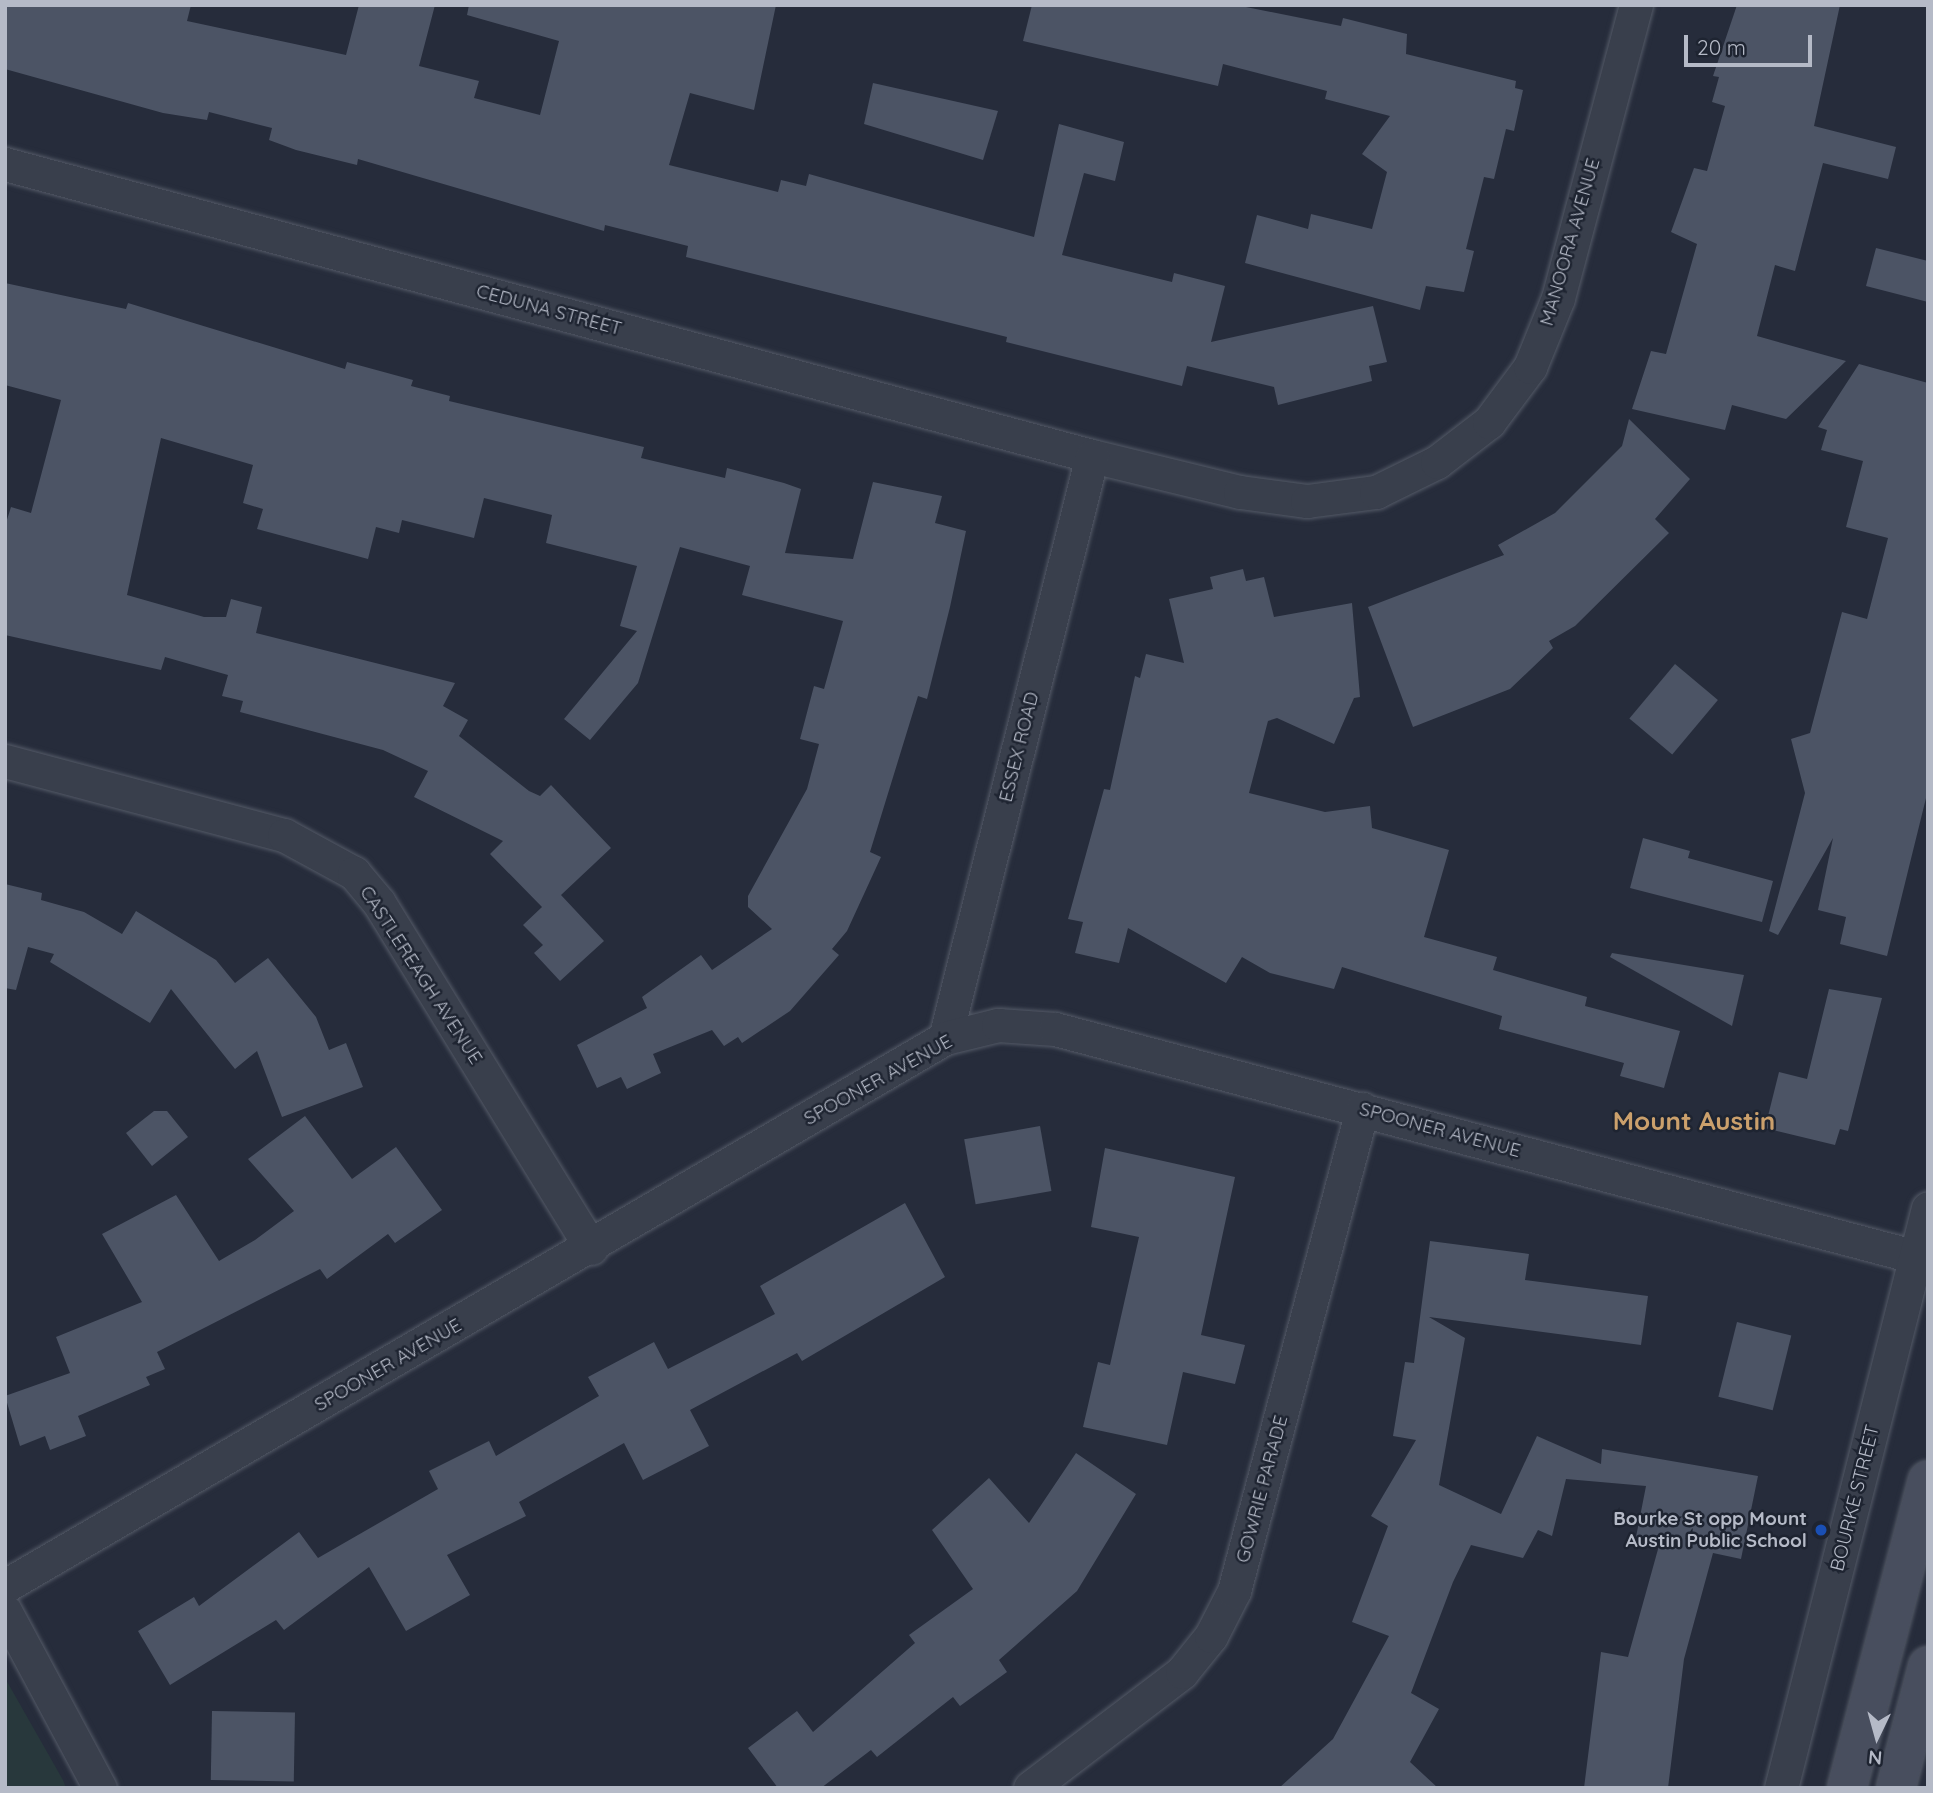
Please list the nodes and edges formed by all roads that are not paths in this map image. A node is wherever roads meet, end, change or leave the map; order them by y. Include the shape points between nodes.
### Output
1 (1636, 5) edge
2 (5, 164) edge
3 (1092, 456) junction
4 (5, 761) edge
5 (945, 1038) junction
6 (1362, 1109) junction
7 (1928, 1208) edge
8 (591, 1248) junction
9 (1920, 1258) edge
10 (1928, 1480) edge
11 (5, 1586) edge
12 (5, 1611) edge
13 (1928, 1666) edge
14 (100, 1788) edge
15 (1030, 1788) edge
16 (1781, 1788) edge
17 (1847, 1788) edge
18 (1896, 1788) edge

1 - 3 street, MANOORA AVENUE via 1558,298 1530,367 1489,422 1437,462 1377,492 1307,501 1240,492
2 - 3 street, CEDUNA STREET
3 - 5 street, ESSEX ROAD
4 - 8 street, CASTLEREAGH AVENUE via 284,835 355,873 379,903
5 - 6 street, SPOONER AVENUE via 998,1025 1055,1029
5 - 8 street, SPOONER AVENUE
6 - 9 street, SPOONER AVENUE
6 - 15 street, GOWRIE PARADE via 1234,1591 1211,1636 1182,1672
7 - 9 street, BOURKE STREET
8 - 11 street, SPOONER AVENUE
9 - 16 street, BOURKE STREET
10 - 17 main road
12 - 14 street
13 - 18 main road

